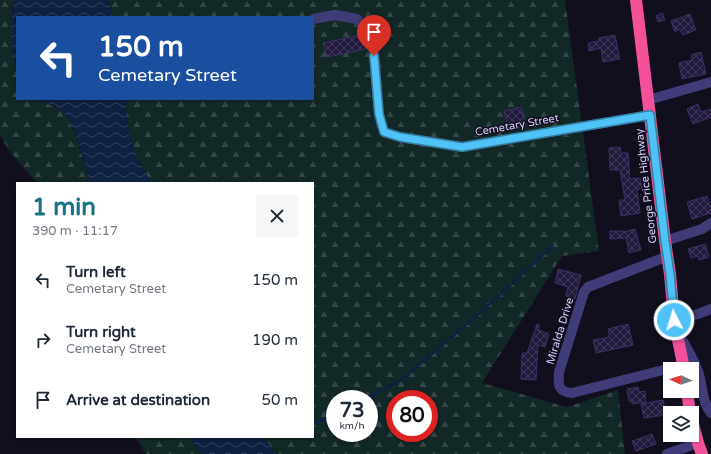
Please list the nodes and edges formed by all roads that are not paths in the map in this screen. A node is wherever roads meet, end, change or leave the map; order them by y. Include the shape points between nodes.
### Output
1 (636, 0) edge
2 (314, 19) edge
3 (711, 82) edge
4 (648, 100) junction
5 (650, 115) junction
6 (711, 223) edge
7 (665, 241) junction
8 (668, 256) junction
9 (711, 309) edge
10 (675, 325) junction
11 (682, 362) edge
12 (663, 372) edge
13 (711, 413) edge
14 (700, 448) edge
15 (667, 454) edge

1 - 4 highway, George Price Highway
2 - 5 street, Cemetary Street via 335,15 357,19 373,41 379,114 384,132 400,137 462,147
3 - 4 street
4 - 5 highway, George Price Highway
5 - 7 highway, George Price Highway
6 - 7 street via 702,229
7 - 8 highway, George Price Highway
8 - 10 highway, George Price Highway
8 - 12 street, Miralda Drive via 588,288 584,292 558,382 566,393 572,393
9 - 10 street
10 - 11 highway, George Price Highway
10 - 13 street via 698,372 703,395
14 - 15 street

